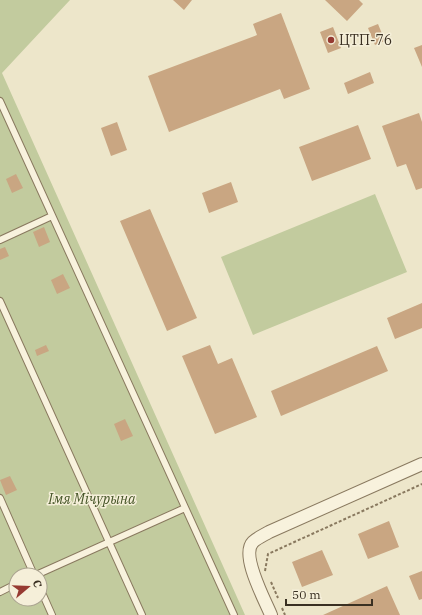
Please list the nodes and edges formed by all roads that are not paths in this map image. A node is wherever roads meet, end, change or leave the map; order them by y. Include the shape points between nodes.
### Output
1 (0, 101) edge
2 (52, 216) junction
3 (0, 240) edge
4 (0, 301) edge
5 (422, 464) edge
6 (0, 498) edge
7 (185, 508) junction
8 (109, 542) junction
9 (31, 567) edge
10 (48, 569) edge
11 (142, 615) edge
12 (234, 615) edge
13 (271, 615) edge

1 - 2 lane
2 - 3 lane
2 - 7 lane
4 - 8 lane
5 - 13 street via 252,542 248,552 251,567
6 - 9 lane
7 - 8 lane
7 - 12 lane
8 - 10 lane
8 - 11 lane

